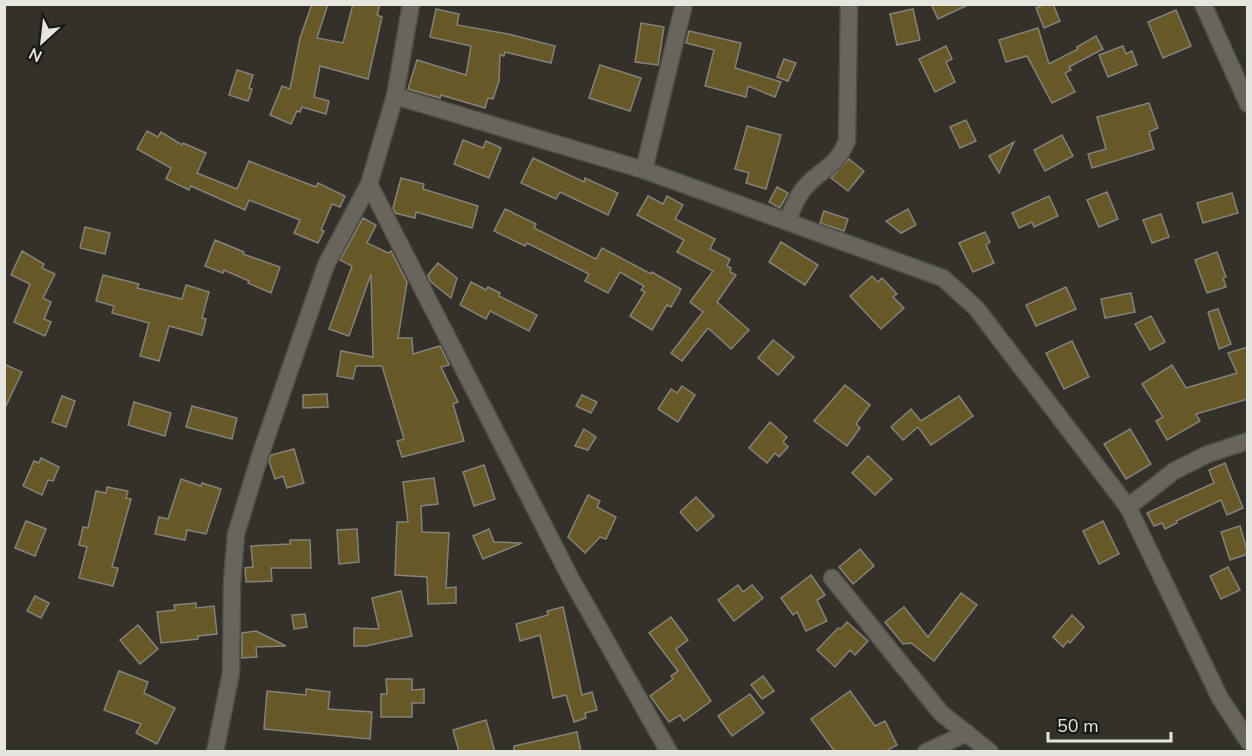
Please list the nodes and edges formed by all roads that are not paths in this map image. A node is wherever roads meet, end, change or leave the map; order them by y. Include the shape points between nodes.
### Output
1 (411, 4) edge
2 (684, 4) edge
3 (849, 4) edge
4 (1203, 4) edge
5 (396, 96) junction
6 (1248, 104) edge
7 (644, 170) junction
8 (369, 184) junction
9 (787, 220) junction
10 (1248, 441) edge
11 (1128, 507) junction
12 (831, 578) dead end
13 (967, 733) junction
14 (1248, 741) edge
15 (215, 752) edge
16 (669, 752) edge
17 (926, 752) edge
18 (990, 752) edge

1 - 5 street
2 - 7 street
3 - 9 street via 848,141 831,167 801,191
4 - 6 street
5 - 7 street
5 - 8 street
7 - 9 street
8 - 15 street via 326,265 236,534 231,673
8 - 16 street via 570,579
9 - 11 street via 942,278 976,308
10 - 11 street via 1174,471
11 - 14 street via 1220,698
12 - 13 street via 941,713
13 - 17 street
13 - 18 street

